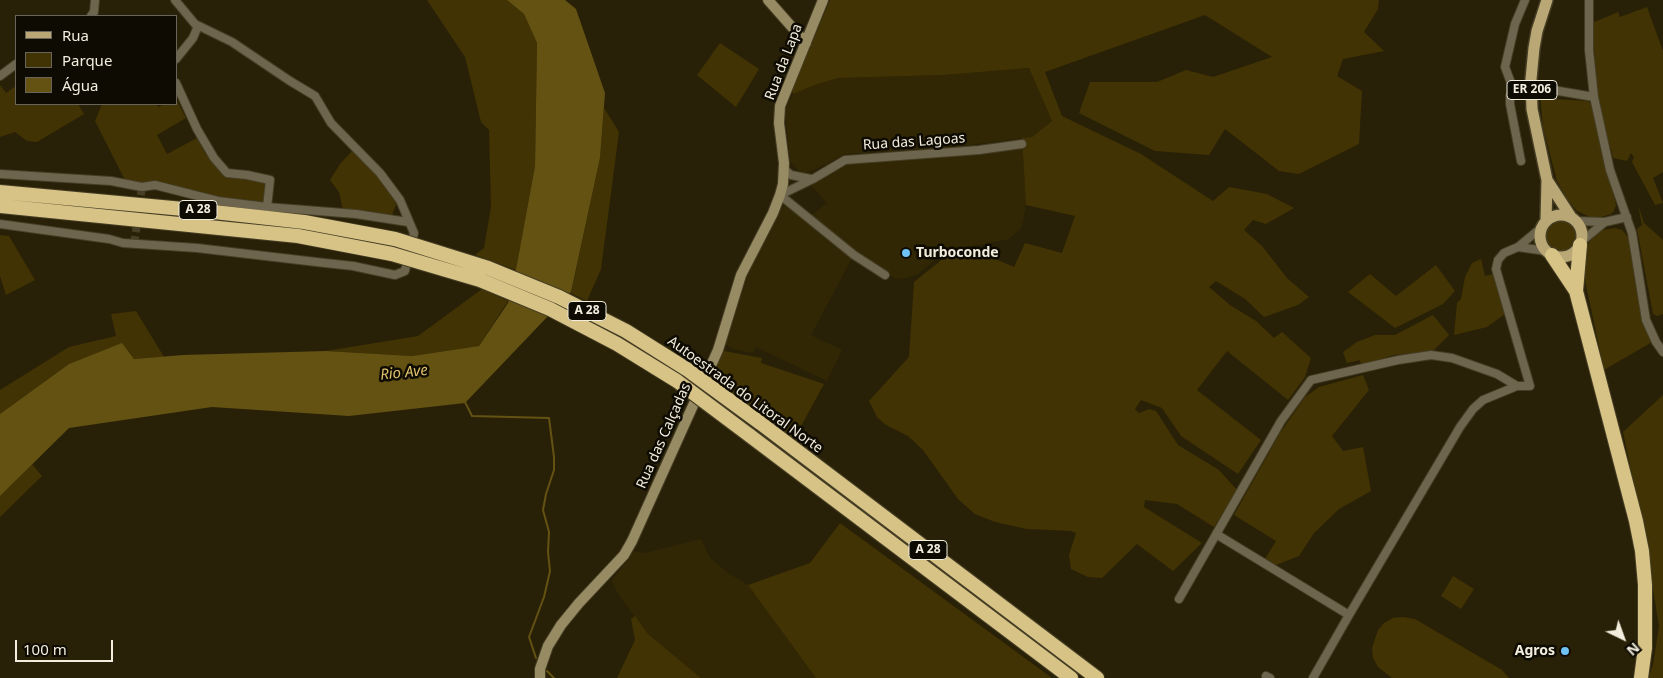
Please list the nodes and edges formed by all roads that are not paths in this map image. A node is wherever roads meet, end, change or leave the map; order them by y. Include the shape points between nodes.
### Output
1 (94, 0) edge
2 (175, 0) edge
3 (768, 0) edge
4 (823, 0) edge
5 (1525, 0) edge
6 (1547, 0) edge
7 (1589, 0) edge
8 (92, 15) edge
9 (198, 26) junction
10 (806, 43) junction
11 (178, 57) edge
12 (15, 65) edge
13 (0, 76) edge
14 (178, 86) edge
15 (1541, 88) dead end
16 (1594, 97) junction
17 (1022, 144) dead end
18 (1521, 161) dead end
19 (784, 169) junction
20 (0, 174) edge
21 (813, 179) junction
22 (1547, 180) junction
23 (0, 192) edge
24 (780, 195) junction
25 (0, 206) edge
26 (267, 207) junction
27 (1626, 217) junction
28 (1574, 219) junction
29 (408, 222) junction
30 (1605, 222) junction
31 (0, 224) edge
32 (1544, 224) junction
33 (1581, 243) junction
34 (1518, 248) junction
35 (1549, 253) junction
36 (885, 275) dead end
37 (1576, 291) junction
38 (1663, 352) edge
39 (1517, 386) junction
40 (1216, 534) junction
41 (1178, 599) dead end
42 (1646, 613) junction
43 (1349, 615) junction
44 (540, 674) edge
45 (1071, 678) edge
46 (1097, 678) edge
47 (1314, 678) edge
48 (1632, 678) edge
49 (1641, 678) edge

1 - 8 street
2 - 9 street
3 - 10 main road
4 - 10 main road, Rua da Lapa
5 - 18 street via 1515,24 1505,67 1511,83 1519,87 1510,96 1510,104
6 - 22 main road, ER 206 via 1538,31 1531,79 1535,127
7 - 16 street
9 - 11 street
9 - 29 street via 232,42 315,96 331,123 380,173 400,200
10 - 19 main road, Rua da Lapa via 780,106
12 - 13 street
14 - 26 street via 197,128 227,173 270,180
15 - 16 street
16 - 27 street via 1610,170
17 - 21 street, Rua das Lagoas via 845,160
19 - 21 street via 791,175
19 - 24 main road, Rua da Lapa
20 - 26 street via 111,181 142,187 155,185 203,198
21 - 24 street, Rua das Lagoas
22 - 28 main road
22 - 32 main road
23 - 46 highway, Autoestrada do Litoral Norte / A 28, bridge via 304,222 395,239 488,268 559,297 626,331 688,370
24 - 36 street via 854,255
24 - 44 main road, Rua das Calçadas via 740,275 718,350 632,541 624,555 561,625 548,646
25 - 45 highway, Autoestrada do Litoral Norte / A 28, bridge via 298,236 392,254 480,280 550,309 617,344 677,381
26 - 29 street
27 - 30 street
27 - 38 street via 1632,233 1646,320
28 - 30 street
28 - 32 main road via 1557,215
28 - 33 main road via 1581,231
29 - 31 street via 414,232 412,242 405,270 395,275 353,266 123,243
30 - 33 street
32 - 34 street
32 - 35 main road via 1540,239
33 - 35 main road via 1575,252 1565,256
33 - 37 highway
34 - 35 street
34 - 39 street via 1504,253 1496,269 1530,386
35 - 37 highway
37 - 42 highway via 1636,521 1643,560
39 - 40 street via 1498,374 1452,358 1432,355 1311,380 1281,421
39 - 43 street via 1483,400 1473,409
40 - 41 street
40 - 43 street
42 - 48 highway
42 - 49 highway
43 - 47 street

